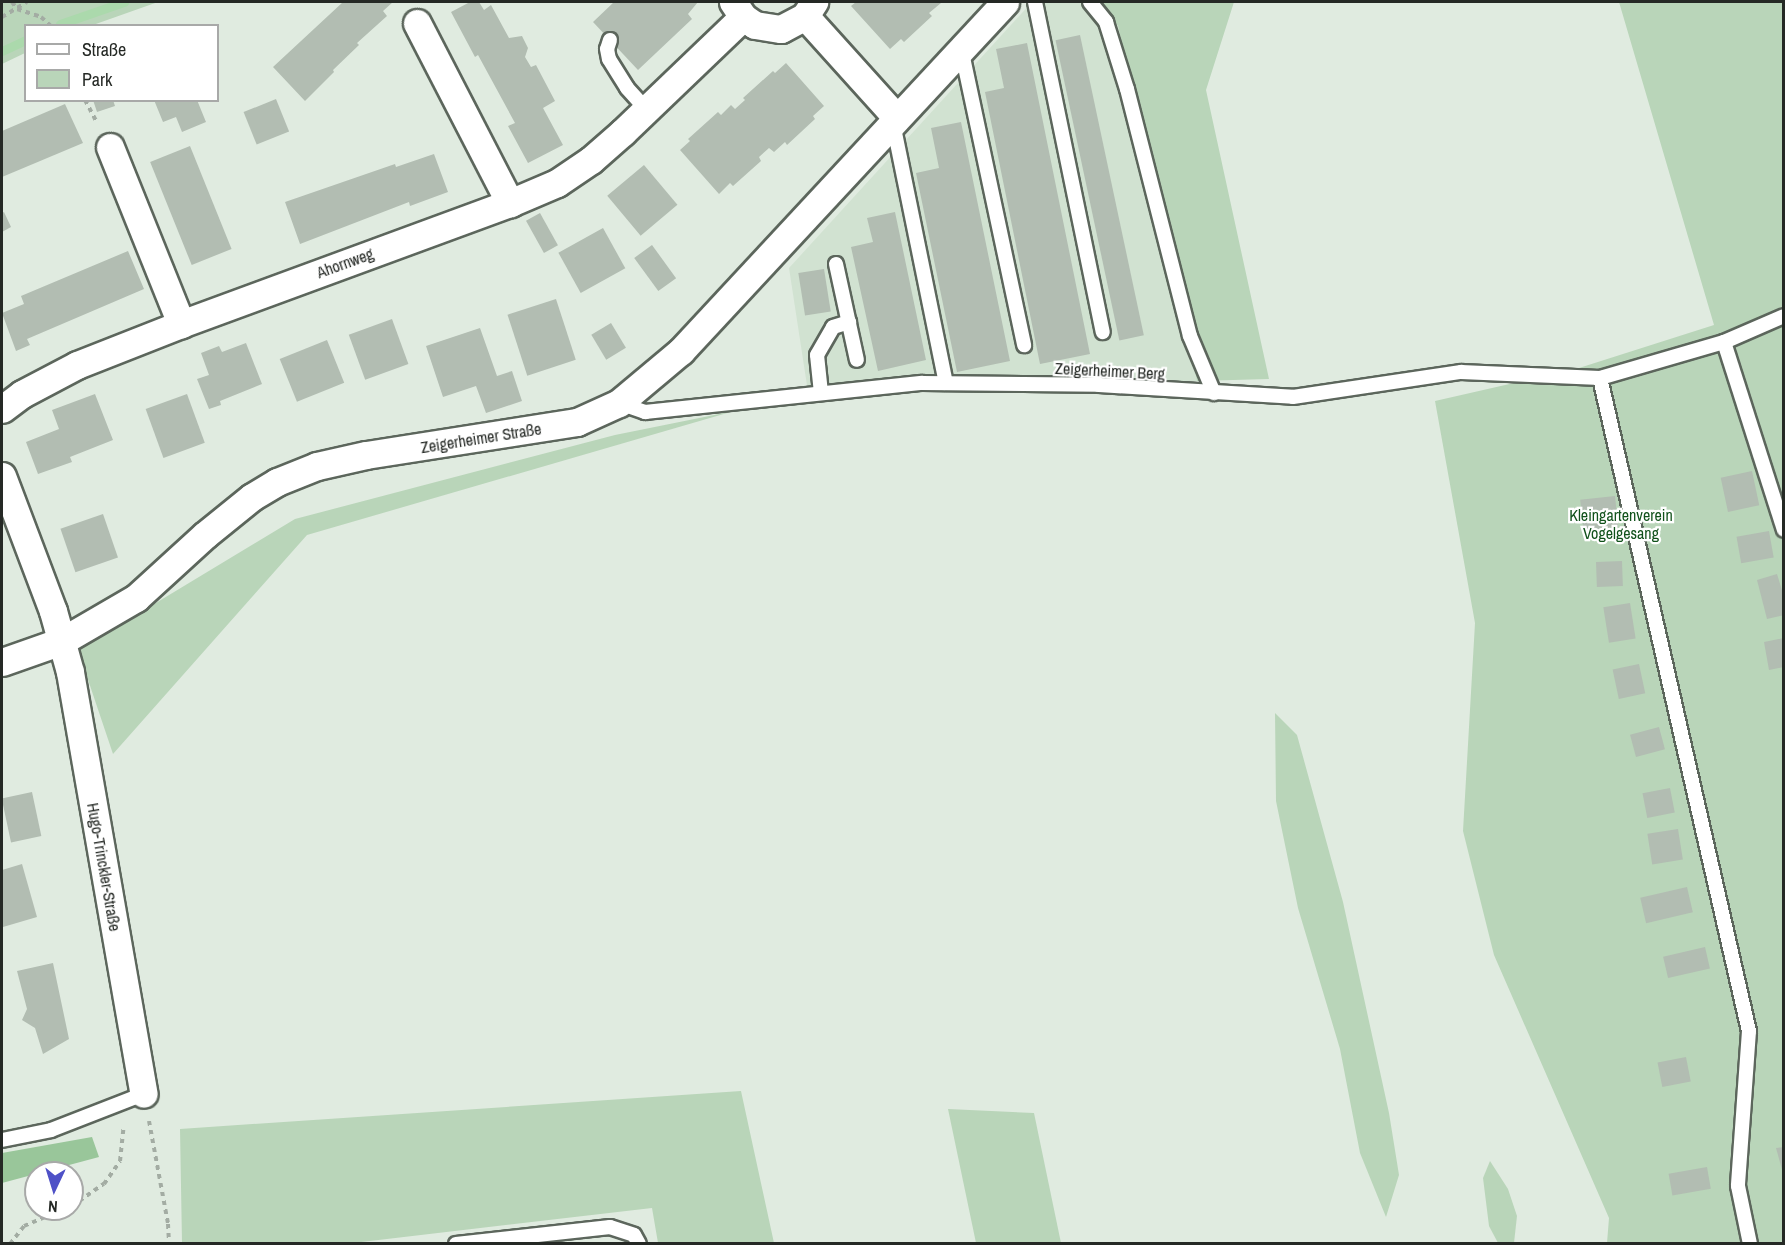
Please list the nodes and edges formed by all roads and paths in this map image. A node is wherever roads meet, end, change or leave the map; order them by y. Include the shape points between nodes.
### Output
1 (12, 2) edge
2 (27, 2) edge
3 (1005, 2) edge
4 (1035, 2) edge
5 (1090, 2) edge
6 (16, 9) junction
7 (738, 9) edge
8 (810, 9) edge
9 (2, 16) edge
10 (417, 23) dead end
11 (49, 24) edge
12 (610, 40) dead end
13 (961, 48) junction
14 (646, 109) junction
15 (895, 120) junction
16 (110, 147) dead end
17 (510, 204) junction
18 (836, 264) dead end
19 (1784, 316) edge
20 (849, 322) junction
21 (181, 324) junction
22 (1103, 332) dead end
23 (1724, 342) junction
24 (1024, 345) dead end
25 (857, 360) dead end
26 (1600, 378) junction
27 (946, 383) junction
28 (821, 393) junction
29 (1214, 393) junction
30 (619, 403) junction
31 (2, 409) edge
32 (2, 476) edge
33 (1784, 530) edge
34 (62, 641) junction
35 (2, 662) edge
36 (144, 1094) junction
37 (2, 1140) edge
38 (84, 1198) edge
39 (36, 1221) edge
40 (10, 1244) edge
41 (169, 1244) edge
42 (456, 1244) edge
43 (639, 1244) edge
44 (1750, 1244) edge

1 - 6 path
2 - 6 path
3 - 13 street, Zeigerheimer Straße
4 - 22 lane
5 - 29 lane via 1106,22 1190,336
6 - 9 path
6 - 11 path via 41,16
7 - 8 street via 761,27 782,29
7 - 14 street, Ahornweg
8 - 15 street
10 - 17 street
12 - 14 lane via 609,59
13 - 15 street, Zeigerheimer Straße
13 - 24 lane
14 - 17 street, Ahornweg via 591,160 557,183
15 - 27 lane
15 - 30 street, Zeigerheimer Straße via 681,351
16 - 21 street
17 - 21 street, Ahornweg
18 - 20 lane
19 - 23 lane, Zeigerheimer Berg
20 - 25 lane
20 - 28 lane via 833,327 817,355
21 - 31 street, Ahornweg via 77,365
23 - 26 lane, Zeigerheimer Berg
23 - 33 lane
26 - 29 lane, Zeigerheimer Berg via 1461,372 1293,397
26 - 44 lane via 1749,1031 1738,1186
27 - 28 lane, Zeigerheimer Berg
27 - 29 lane, Zeigerheimer Berg via 1099,385
28 - 30 lane, Zeigerheimer Berg via 645,412
30 - 34 street, Zeigerheimer Straße via 577,422 366,455 317,466 277,482 236,509 136,598
32 - 34 street
34 - 35 street, Zeigerheimer Straße
34 - 36 street, Hugo-Trinckler-Straße
36 - 37 lane via 51,1130
36 - 38 path via 124,1122 120,1161 104,1184
36 - 41 path
39 - 40 path via 24,1226
42 - 43 lane via 610,1227 634,1235

